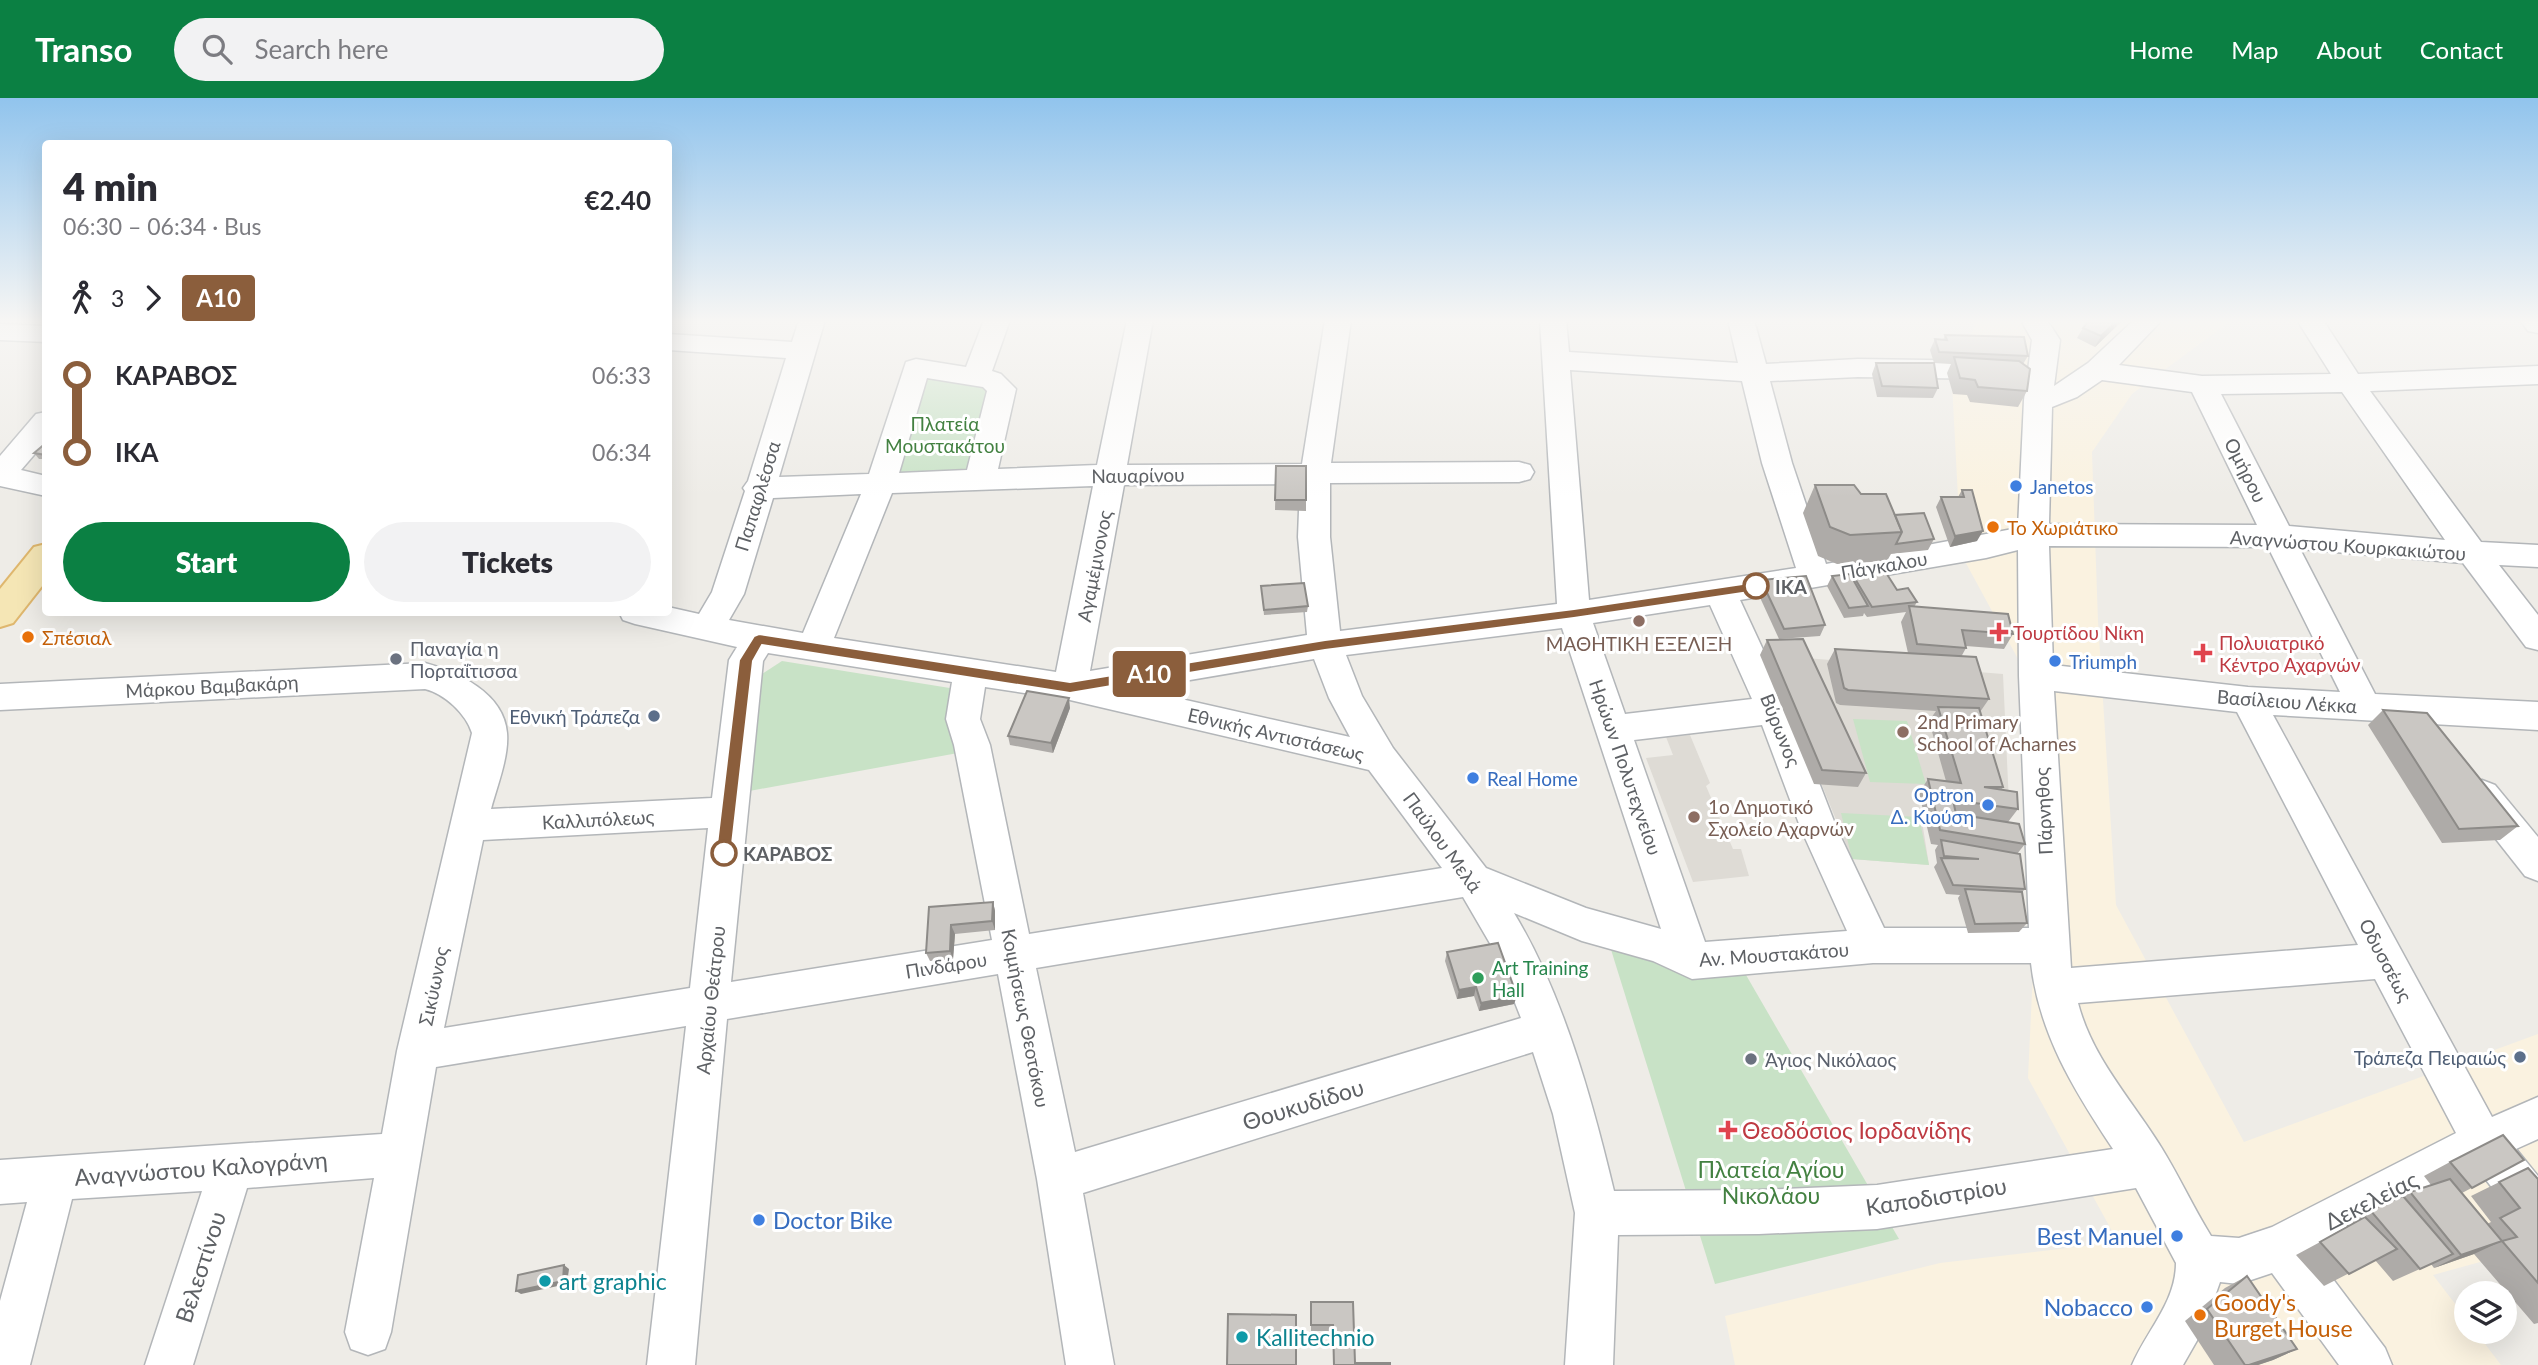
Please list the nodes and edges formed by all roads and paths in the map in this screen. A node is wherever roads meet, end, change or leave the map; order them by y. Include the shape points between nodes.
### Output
1 (794, 379) edge
2 (913, 379) edge
3 (987, 379) edge
4 (1129, 379) edge
5 (1329, 379) edge
6 (1556, 379) edge
7 (1755, 379) edge
8 (2021, 379) edge
9 (2041, 379) edge
10 (2086, 379) edge
11 (2159, 379) edge
12 (2347, 379) edge
13 (2441, 379) edge
14 (2349, 383) junction
15 (2202, 385) junction
16 (2040, 387) junction
17 (42, 426) edge
18 (42, 454) edge
19 (1518, 472) dead end
20 (1315, 473) junction
21 (1112, 475) junction
22 (4, 477) edge
23 (981, 480) junction
24 (881, 484) junction
25 (42, 485) edge
26 (758, 488) junction
27 (2033, 535) junction
28 (2280, 536) junction
29 (2471, 554) junction
30 (2538, 556) edge
31 (42, 560) edge
32 (1815, 577) junction
33 (1720, 592) junction
34 (2, 609) edge
35 (1574, 614) junction
36 (653, 616) edge
37 (707, 628) junction
38 (759, 639) junction
39 (2538, 639) edge
40 (1325, 645) junction
41 (813, 648) junction
42 (970, 672) junction
43 (425, 676) joint
44 (2036, 676) junction
45 (1070, 687) junction
46 (0, 697) edge
47 (2248, 700) junction
48 (2364, 706) junction
49 (1774, 710) junction
50 (2413, 710) junction
51 (2538, 716) edge
52 (1613, 729) junction
53 (2438, 741) edge
54 (1380, 758) junction
55 (2463, 772) edge
56 (727, 812) junction
57 (468, 825) junction
58 (2538, 865) edge
59 (1473, 879) junction
60 (1873, 946) junction
61 (2049, 946) junction
62 (1014, 954) junction
63 (2387, 960) junction
64 (1692, 961) junction
65 (2054, 987) junction
66 (710, 1003) junction
67 (1546, 1029) junction
68 (418, 1051) junction
69 (2538, 1118) edge
70 (2483, 1142) junction
71 (401, 1154) junction
72 (2147, 1165) junction
73 (231, 1168) junction
74 (56, 1178) junction
75 (1059, 1179) junction
76 (0, 1182) edge
77 (2538, 1211) edge
78 (1597, 1213) junction
79 (2191, 1245) junction
80 (2281, 1247) junction
81 (368, 1332) dead end
82 (6, 1365) edge
83 (169, 1365) edge
84 (671, 1365) edge
85 (1090, 1365) edge
86 (1590, 1365) edge
87 (2157, 1365) edge
88 (2368, 1365) edge

1 - 26 street, Παπαφλέσσα
2 - 24 street
3 - 23 street via 1002,389
4 - 21 street, Αγαμέμνονος
5 - 20 street, Παύλου Μελά
6 - 35 street, Ηρώων Πολυτεχνείου
7 - 32 street
8 - 16 street
9 - 16 street, Πάρνηθος
10 - 16 street via 2052,400
11 - 15 street
12 - 14 street
13 - 14 street
14 - 15 street
14 - 29 street
15 - 28 street, Ομήρου
16 - 27 street, Πάρνηθος
17 - 22 street
18 - 22 street via 27,458
19 - 20 street, Ναυαρίνου
20 - 21 street, Ναυαρίνου
20 - 40 street, Παύλου Μελά via 1314,537
21 - 23 street, Ναυαρίνου
21 - 45 street, Αγαμέμνονος
22 - 25 street
23 - 24 street, Ναυαρίνου
24 - 26 street, Ναυαρίνου
24 - 41 street
26 - 37 street, Παπαφλέσσα via 728,594
27 - 28 street, Αναγνώστου Κουρκακιώτου
27 - 32 street, Πάγκαλου
27 - 44 street, Πάρνηθος
28 - 29 street, Αναγνώστου Κουρκακιώτου
28 - 48 street, Ομήρου
29 - 30 street, Αναγνώστου Κουρκακιώτου
29 - 39 street
31 - 34 main road
32 - 33 street, Πάγκαλου
33 - 35 street, Πάγκαλου
33 - 49 street, Βύρωνος
35 - 40 street, Πάγκαλου
35 - 52 street, Ηρώων Πολυτεχνείου
36 - 37 street, Εθνικής Αντιστάσεως
37 - 38 street, Εθνικής Αντιστάσεως
38 - 41 street, Εθνικής Αντιστάσεως
38 - 56 street, Αρχαίου Θεάτρου via 746,660
40 - 45 street, Πάγκαλου
40 - 54 street, Παύλου Μελά via 1346,698
41 - 42 street, Εθνικής Αντιστάσεως
42 - 45 street, Εθνικής Αντιστάσεως
42 - 62 street, Κοιμήσεως Θεοτόκου via 963,719
43 - 46 street, Μάρκου Βαμβακάρη
43 - 57 street, Σικύωνος via 444,681 482,710 489,733
44 - 47 street, Βασίλειου Λέκκα
44 - 61 street, Πάρνηθος
45 - 54 street, Εθνικής Αντιστάσεως
47 - 48 street, Βασίλειου Λέκκα
47 - 63 street, Οδυσσέως
48 - 50 street, Βασίλειου Λέκκα
49 - 52 street
49 - 60 street, Βύρωνος via 1819,829
50 - 51 street, Βασίλειου Λέκκα
50 - 53 street
52 - 64 street, Ηρώων Πολυτεχνείου
54 - 59 street, Παύλου Μελά
55 - 58 street
56 - 57 street, Καλλιπόλεως
56 - 66 street, Αρχαίου Θεάτρου
57 - 68 street, Σικύωνος
59 - 62 street, Πινδάρου
59 - 64 street, Αν. Μουστακάτου via 1581,924 1662,946
59 - 67 street, Παύλου Μελά via 1512,945
60 - 61 street, Αν. Μουστακάτου
60 - 64 street, Αν. Μουστακάτου
61 - 65 street, Πάρνηθος
62 - 66 street, Πινδάρου
62 - 75 street, Κοιμήσεως Θεοτόκου
63 - 65 street
63 - 70 street, Οδυσσέως
65 - 72 street, Πάρνηθος via 2073,1047
66 - 68 street, Πινδάρου
66 - 84 street, Αρχαίου Θεάτρου
67 - 75 street, Θουκυδίδου
67 - 78 street, Παύλου Μελά via 1574,1114
68 - 71 street, Σικύωνος
69 - 70 street, Δεκελείας
70 - 77 street, Οδυσσέως
70 - 80 street, Δεκελείας
71 - 73 street, Αναγνώστου Καλογράνη
71 - 81 street, Σικύωνος
72 - 78 street, Καποδιστρίου via 1877,1207
72 - 79 street, Πάρνηθος
73 - 74 street, Αναγνώστου Καλογράνη
73 - 83 street, Βελεστίνου
74 - 76 street, Αναγνώστου Καλογράνη
74 - 82 street
75 - 85 street, Κοιμήσεως Θεοτόκου
78 - 86 street, Παύλου Μελά
79 - 80 street, Δεκελείας via 2239,1261
79 - 87 street via 2201,1276
80 - 88 street

